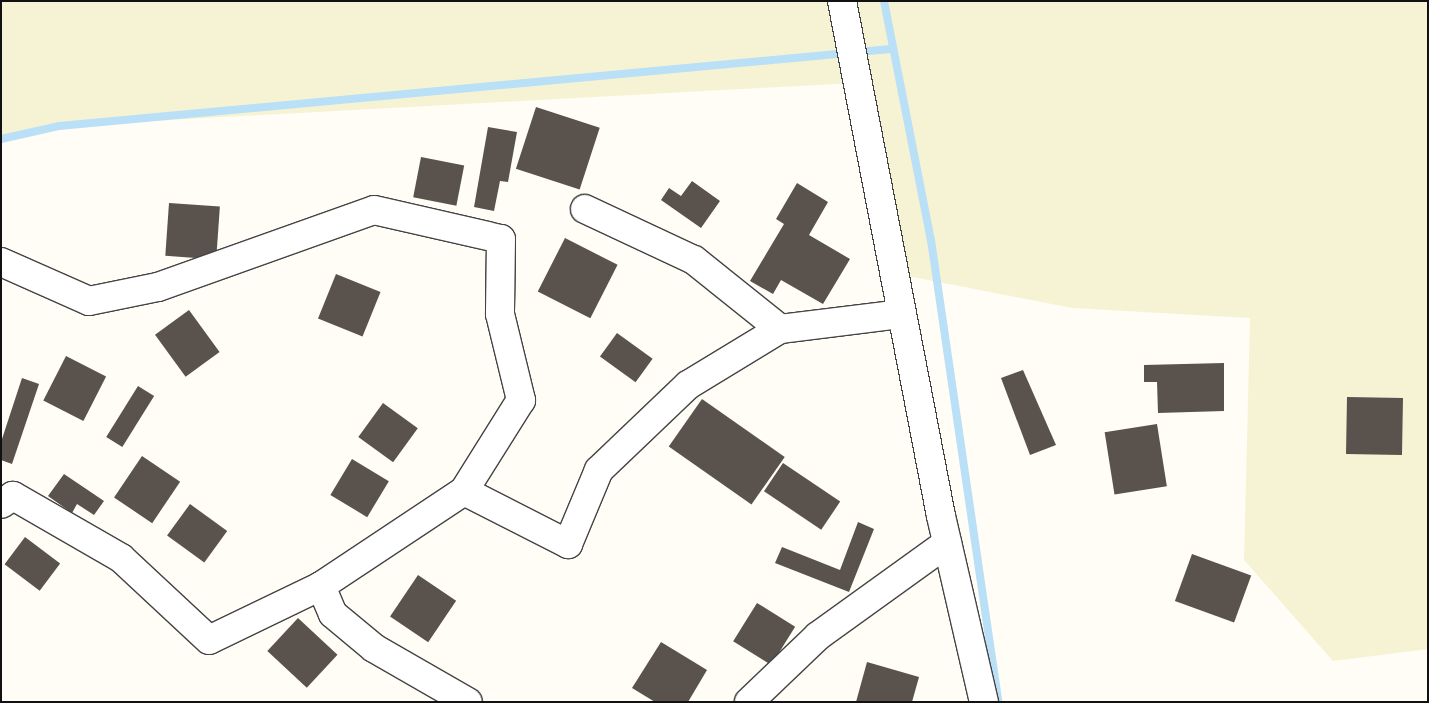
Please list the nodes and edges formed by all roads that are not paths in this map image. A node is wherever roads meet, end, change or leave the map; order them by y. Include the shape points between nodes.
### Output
1 (842, 1) edge
2 (585, 209) dead end
3 (1, 262) edge
4 (900, 314) junction
5 (780, 328) junction
6 (464, 491) junction
7 (1, 504) edge
8 (947, 543) junction
9 (321, 586) junction
10 (468, 702) edge
11 (748, 702) edge
12 (984, 702) edge

1 - 4 street
2 - 5 street via 694,260
3 - 6 street via 89,301 158,287 374,210 501,239 500,314 521,400
4 - 5 street
4 - 8 street
5 - 6 street via 688,385 599,470 568,544
6 - 9 street
7 - 9 street via 14,496 121,558 209,640
8 - 11 street via 818,636
8 - 12 street
9 - 10 street via 333,614 374,648

